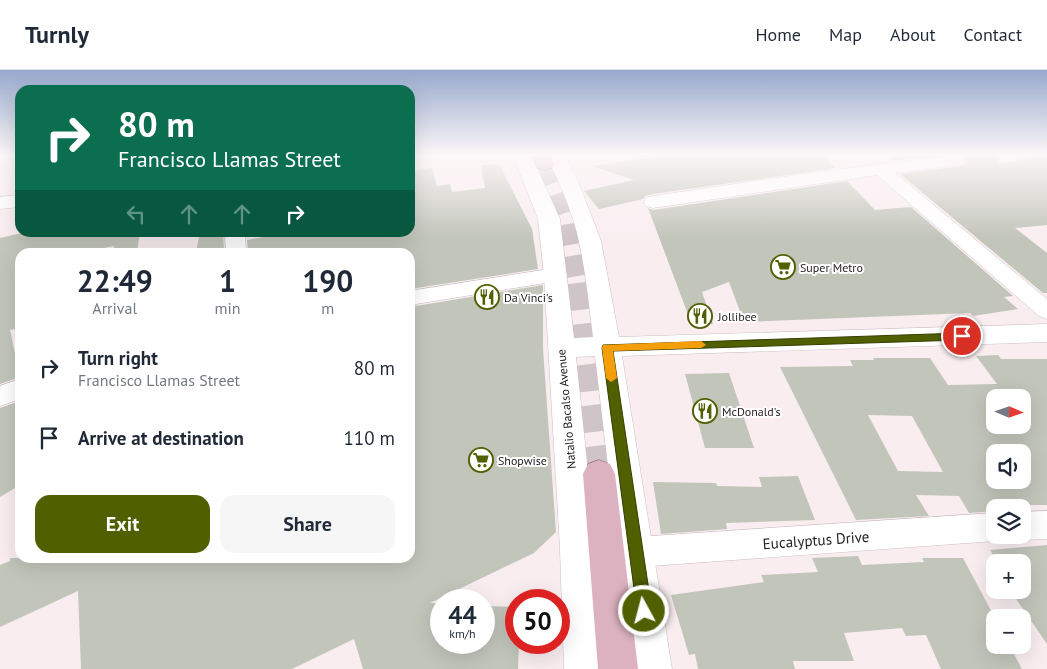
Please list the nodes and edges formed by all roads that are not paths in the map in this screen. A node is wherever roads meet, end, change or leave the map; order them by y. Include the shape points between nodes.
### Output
1 (534, 183) edge
2 (567, 183) edge
3 (777, 183) edge
4 (896, 183) edge
5 (15, 202) edge
6 (653, 202) dead end
7 (0, 203) edge
8 (556, 274) junction
9 (415, 297) edge
10 (1047, 311) edge
11 (1047, 333) edge
12 (561, 348) junction
13 (607, 348) junction
14 (15, 391) edge
15 (0, 396) edge
16 (599, 474) tunnel mouth
17 (1047, 525) edge
18 (1031, 526) edge
19 (986, 529) edge
20 (637, 552) junction
21 (584, 669) edge
22 (618, 669) edge
23 (652, 669) edge

1 - 8 main road, Natalio Bacalso Avenue via 549,219
2 - 13 main road via 590,241
3 - 6 street
4 - 10 street
5 - 7 main road
8 - 9 street
8 - 12 main road, Natalio Bacalso Avenue
11 - 13 main road
12 - 13 main road
12 - 21 main road, Natalio Bacalso Avenue via 578,549
13 - 20 main road
14 - 15 street
16 - 22 main road
17 - 18 street
19 - 20 street, Eucalyptus Drive
20 - 23 main road

